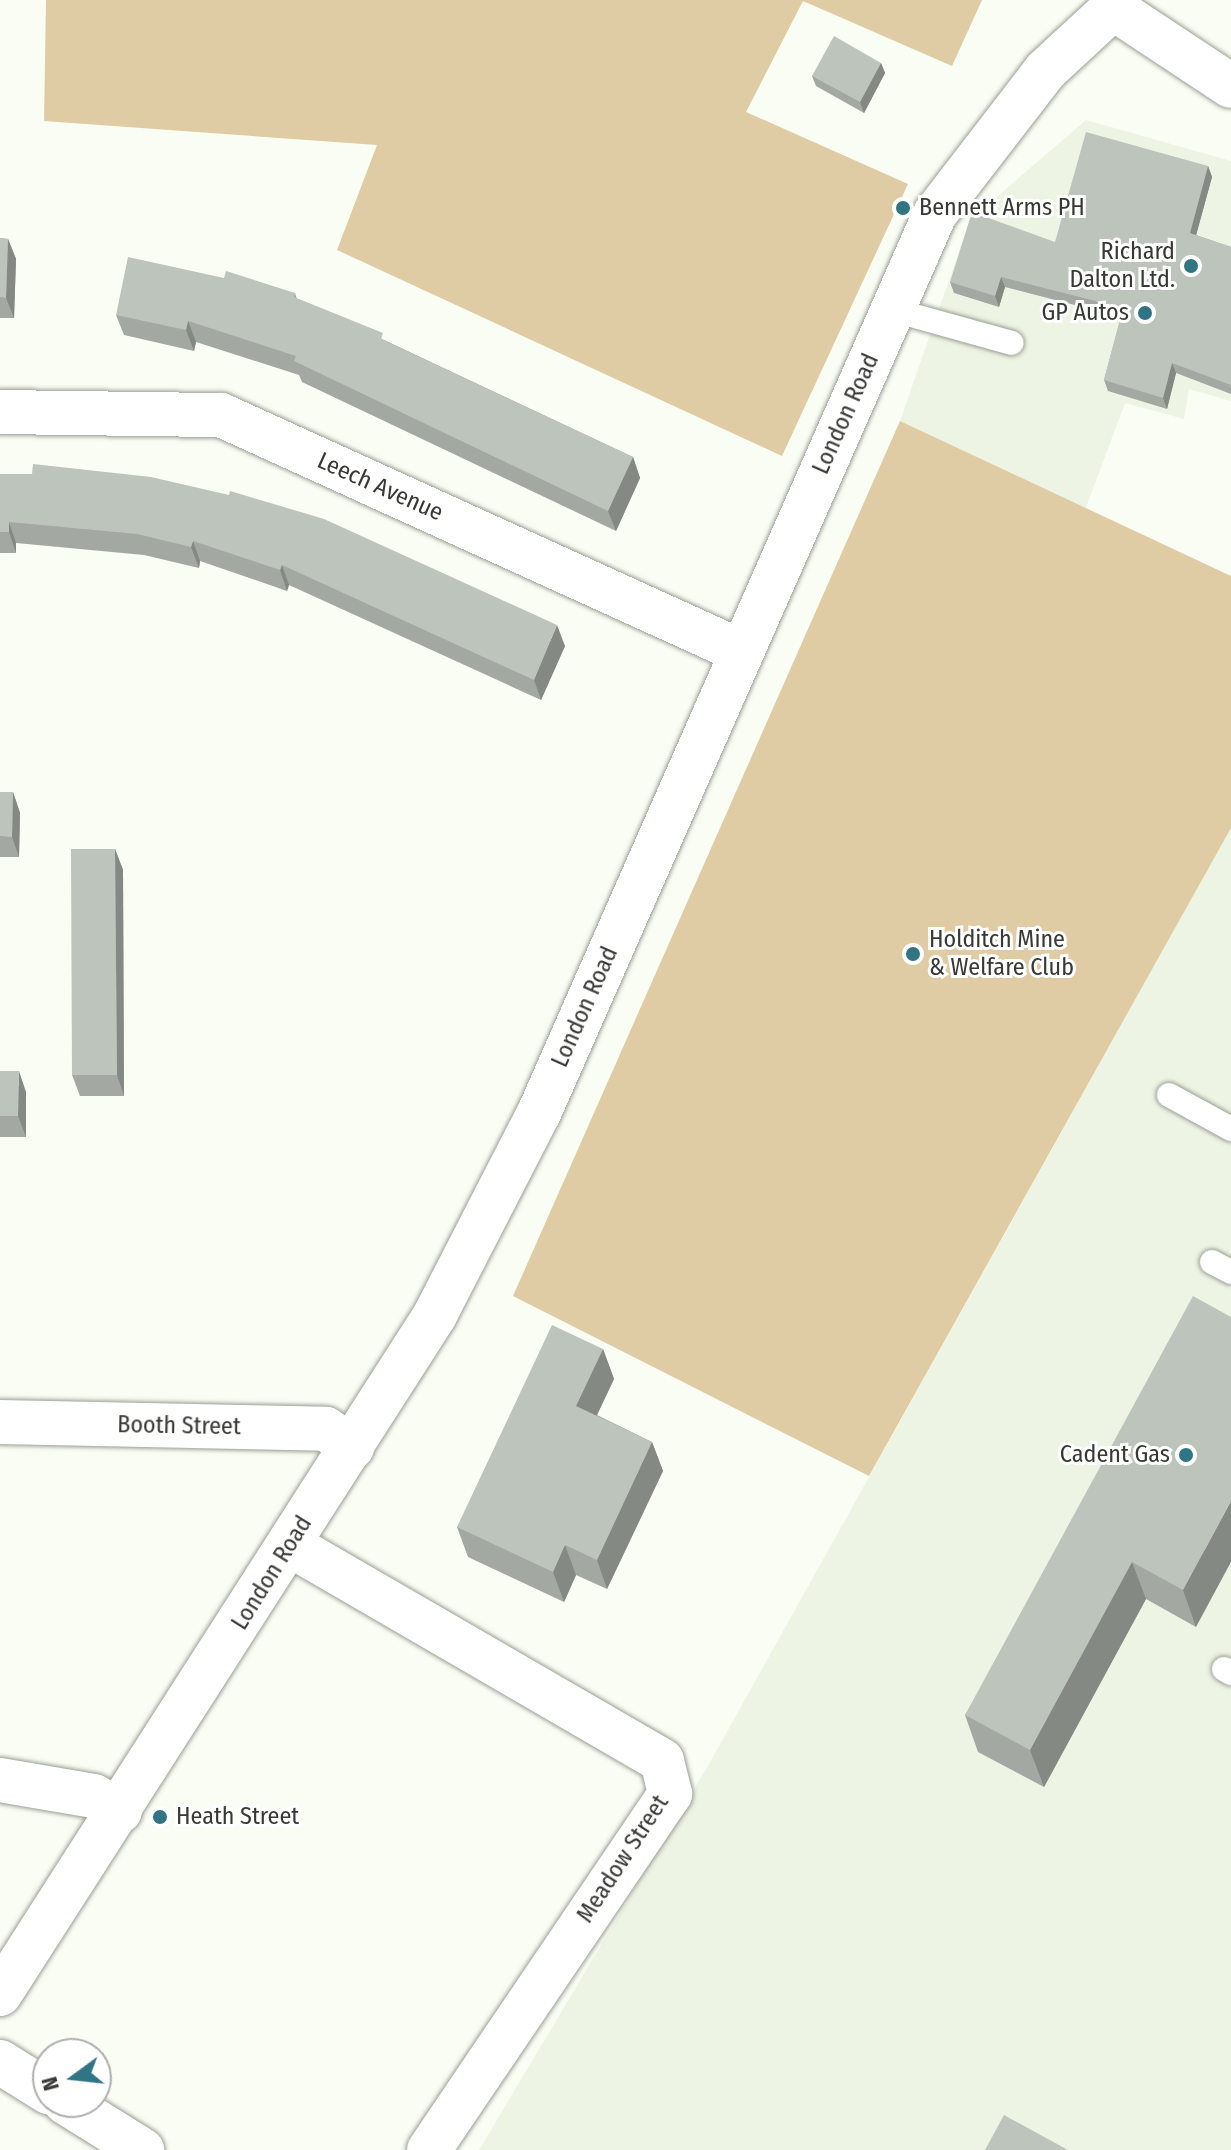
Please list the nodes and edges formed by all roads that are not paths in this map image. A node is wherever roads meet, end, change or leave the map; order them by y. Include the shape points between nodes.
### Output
1 (1114, 4) edge
2 (1231, 86) edge
3 (893, 310) junction
4 (1012, 343) dead end
5 (0, 412) edge
6 (740, 651) junction
7 (1169, 1095) dead end
8 (1231, 1129) edge
9 (0, 1422) edge
10 (352, 1447) junction
11 (290, 1545) junction
12 (0, 1780) edge
13 (120, 1811) junction
14 (0, 1994) edge
15 (0, 2062) edge
16 (32, 2082) edge
17 (91, 2118) edge
18 (142, 2150) edge
19 (429, 2150) edge

1 - 2 street
1 - 3 street, London Road via 1045,71 935,214
3 - 4 lane
3 - 6 street, London Road
5 - 6 street, Leech Avenue via 221,415
6 - 10 street, London Road via 539,1113 435,1315
7 - 8 lane
9 - 10 street, Booth Street via 326,1429
10 - 11 street, London Road
11 - 13 street, London Road
11 - 19 street, Meadow Street via 662,1761 670,1794
12 - 13 street via 94,1796
13 - 14 street, London Road
15 - 16 street
17 - 18 street

